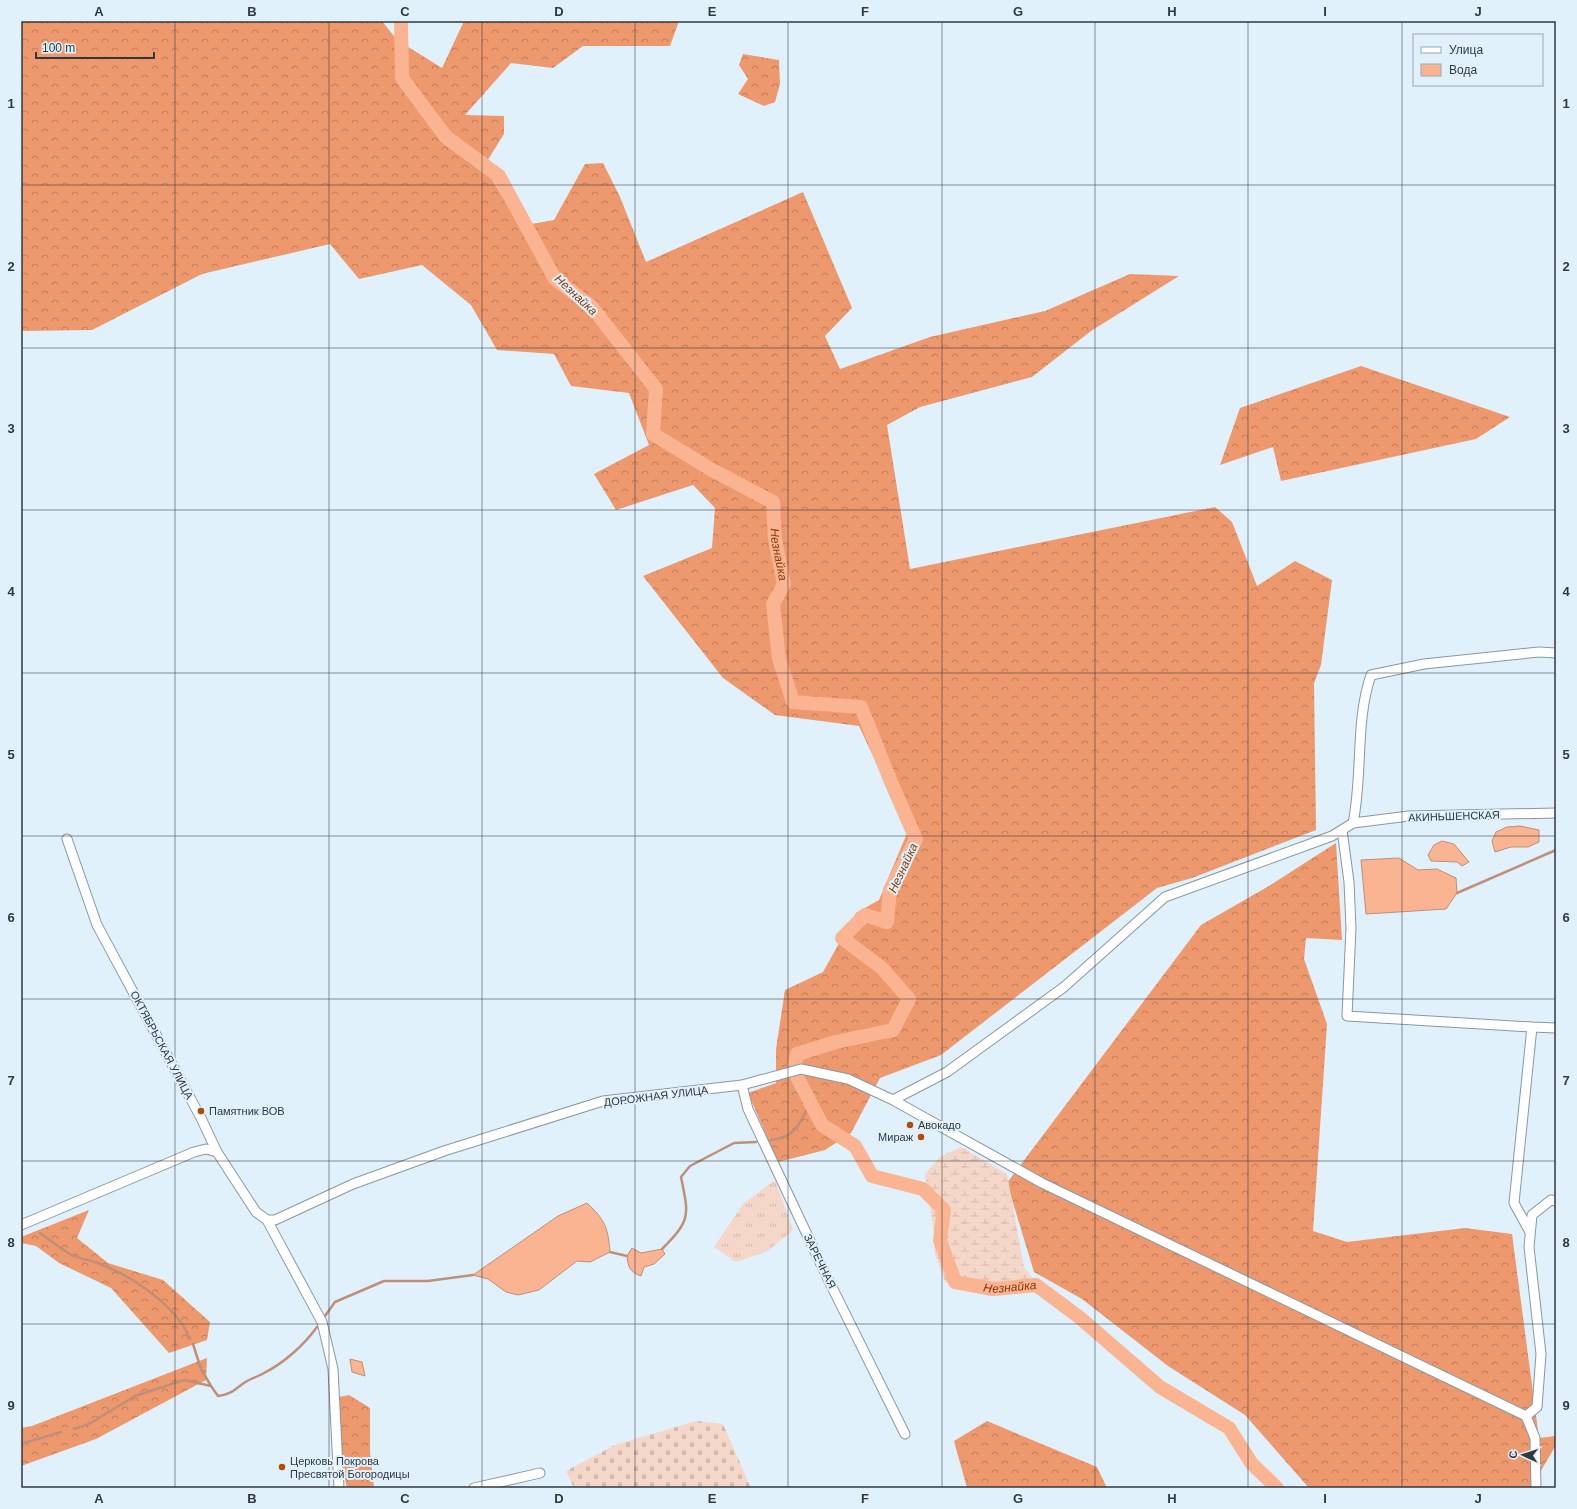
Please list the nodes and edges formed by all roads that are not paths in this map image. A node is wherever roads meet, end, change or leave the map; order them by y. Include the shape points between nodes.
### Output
1 (1556, 653) edge
2 (1556, 813) edge
3 (1352, 823) junction
4 (1342, 830) junction
5 (67, 839) dead end
6 (1532, 1027) junction
7 (1556, 1028) edge
8 (742, 1085) junction
9 (893, 1100) junction
10 (217, 1152) junction
11 (1556, 1201) edge
12 (267, 1220) junction
13 (21, 1225) edge
14 (1530, 1232) junction
15 (1526, 1416) junction
16 (905, 1434) dead end
17 (540, 1473) dead end
18 (339, 1488) edge
19 (474, 1488) edge
20 (1536, 1488) edge

1 - 3 street via 1539,652 1424,664 1371,675 1365,694 1357,801
2 - 3 street, АКИНЬШЕНСКАЯ via 1410,816
3 - 4 street
4 - 6 street via 1349,882 1351,928 1347,1016
4 - 9 street via 1332,836 1165,897 1064,988 947,1072
5 - 10 street, ОКТЯБРЬСКАЯ УЛИЦА via 97,925
6 - 7 street
6 - 14 street via 1514,1203
8 - 9 street, ДОРОЖНАЯ УЛИЦА via 801,1069 848,1079
8 - 12 street, ДОРОЖНАЯ УЛИЦА via 603,1101 444,1151 353,1184 275,1220
8 - 16 street, ЗАРЕЧНАЯ via 751,1116 827,1278
9 - 15 street via 1042,1183
10 - 12 street, ОКТЯБРЬСКАЯ УЛИЦА via 256,1212
10 - 13 street via 206,1149 194,1152
11 - 14 street via 1551,1200 1532,1215
12 - 18 street, ОКТЯБРЬСКАЯ УЛИЦА via 322,1322 333,1369
14 - 15 street via 1529,1247 1541,1354 1537,1407
15 - 20 street via 1535,1438
17 - 19 street

